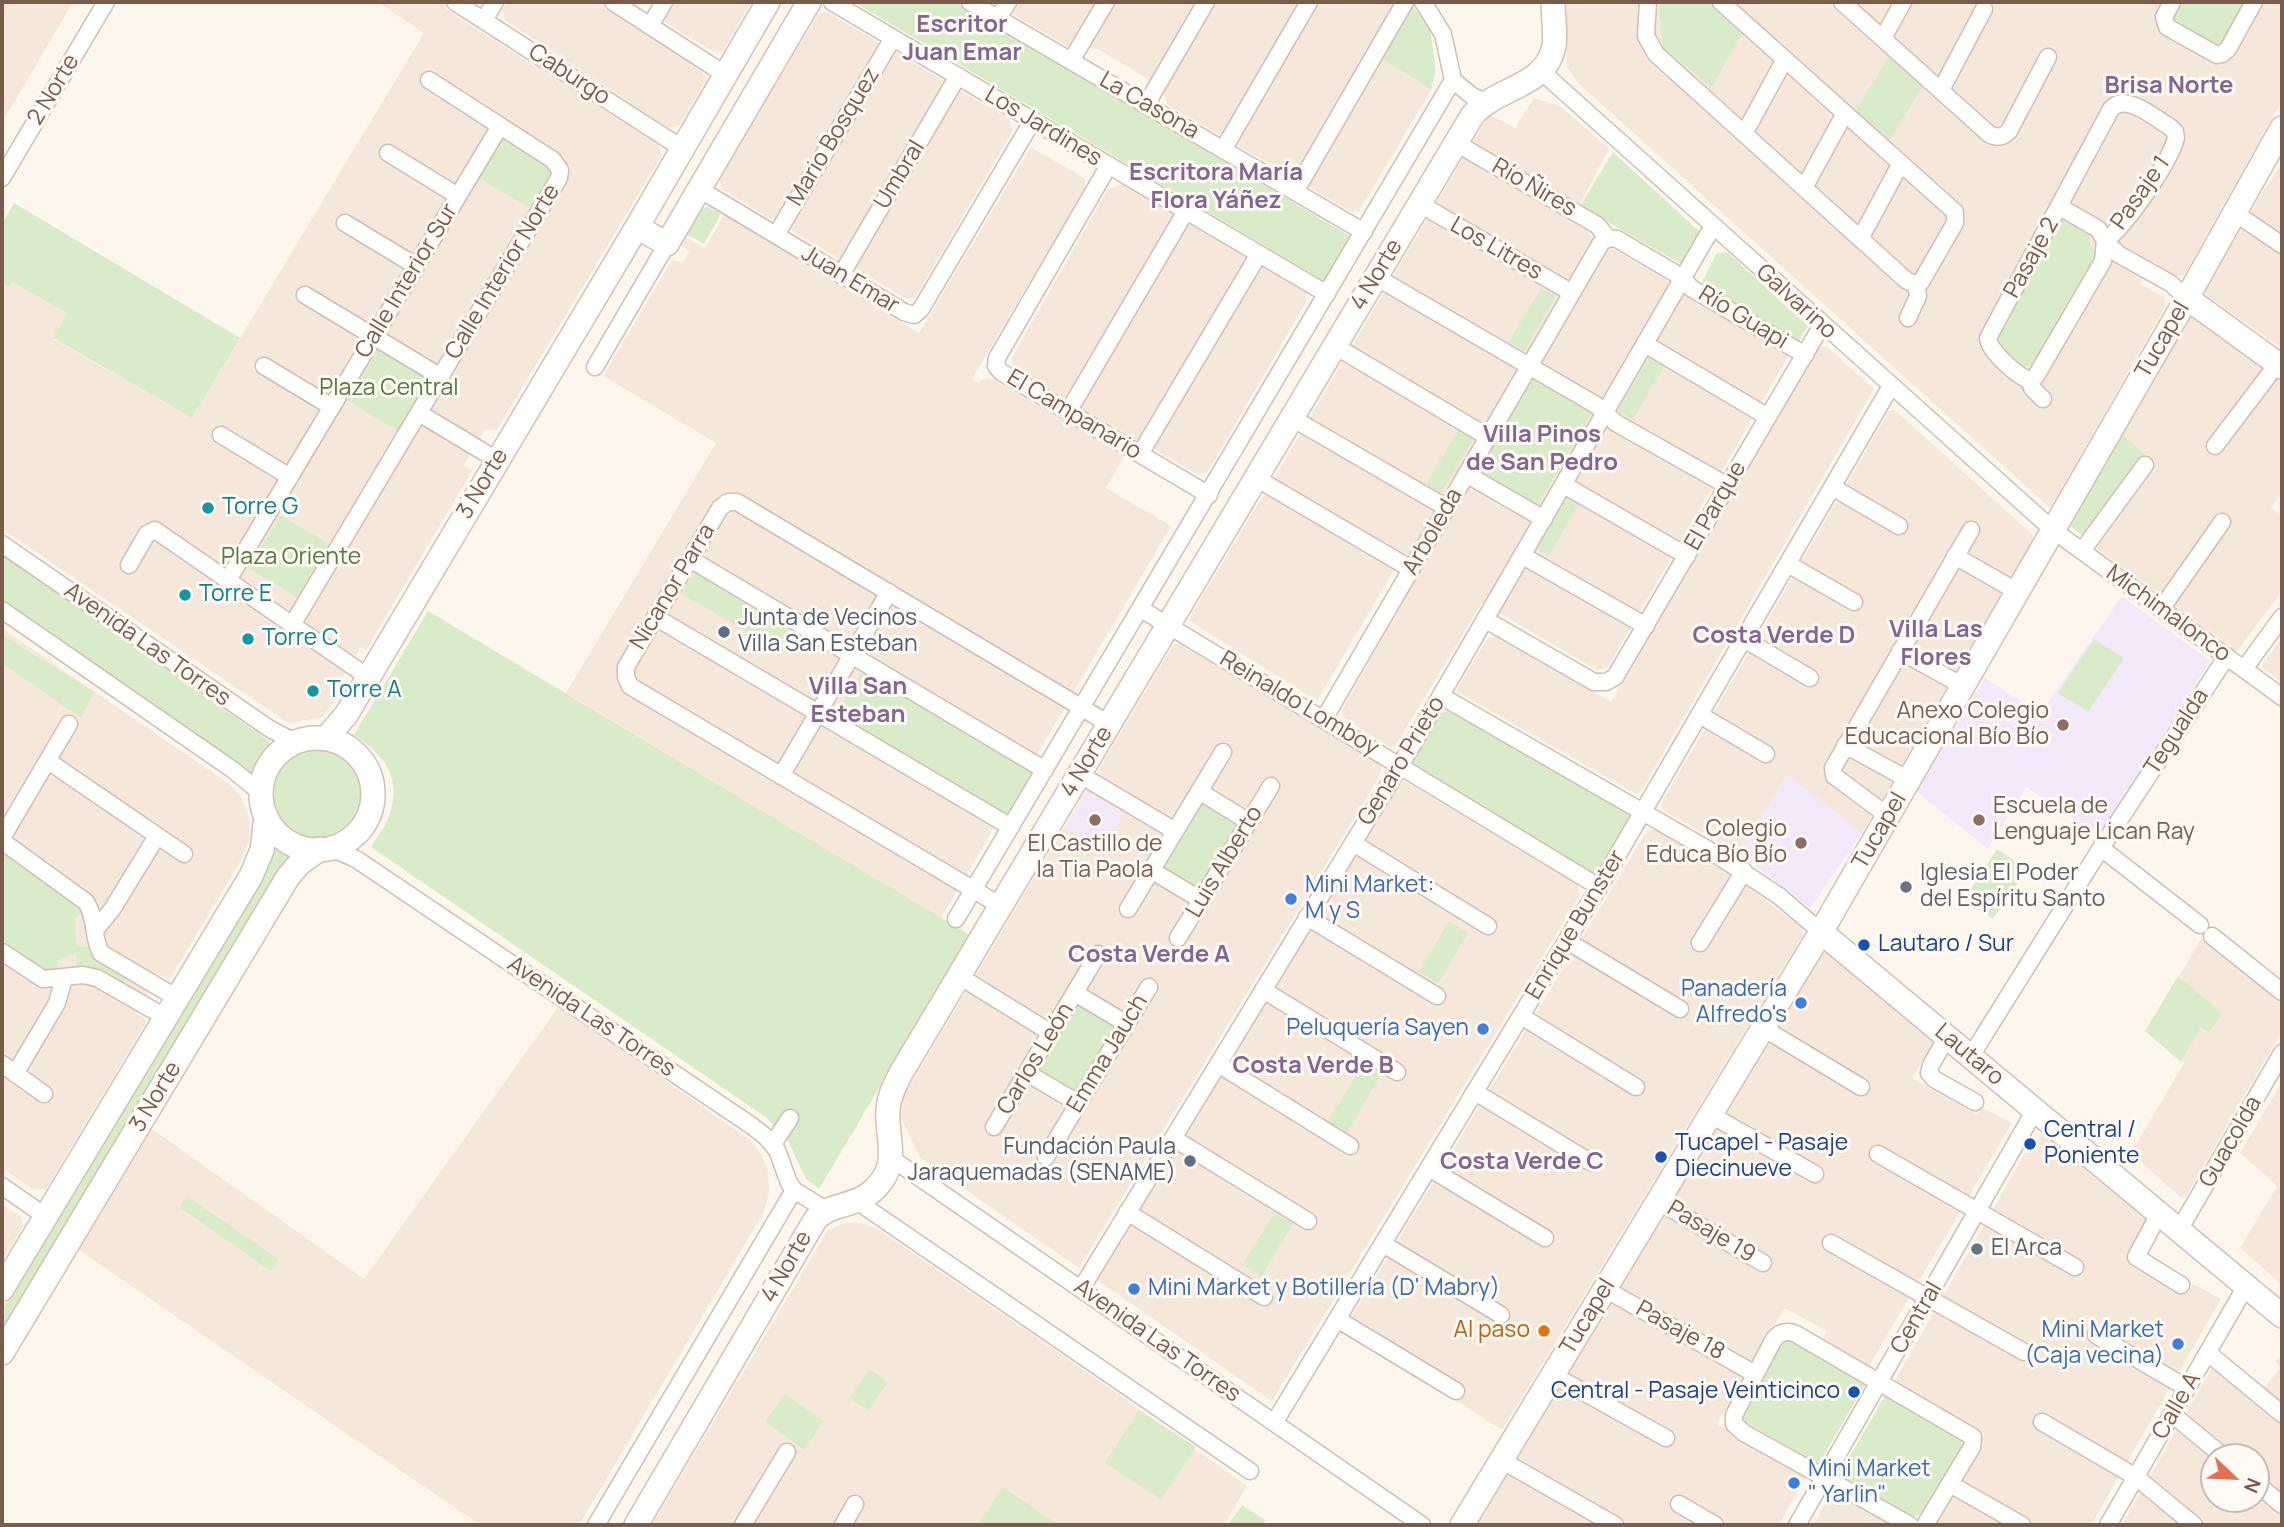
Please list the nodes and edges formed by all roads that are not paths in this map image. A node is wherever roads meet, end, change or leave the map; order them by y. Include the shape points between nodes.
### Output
1 (106, 2) edge
2 (455, 2) edge
3 (495, 2) edge
4 (613, 2) edge
5 (664, 2) edge
6 (768, 2) edge
7 (809, 2) edge
8 (832, 2) edge
9 (970, 2) edge
10 (1008, 2) edge
11 (1106, 2) edge
12 (1206, 2) edge
13 (1309, 2) edge
14 (1405, 2) edge
15 (1423, 2) edge
16 (1553, 2) edge
17 (1648, 2) edge
18 (1721, 2) edge
19 (1842, 2) edge
20 (1903, 2) edge
21 (2172, 2) edge
22 (2254, 2) edge
23 (1984, 9) dead end
24 (998, 18) junction
25 (484, 20) junction
26 (650, 26) junction
27 (893, 38) junction
28 (1883, 38) junction
29 (2048, 57) dead end
30 (1785, 59) junction
31 (1071, 61) junction
32 (1541, 71) junction
33 (726, 75) junction
34 (958, 76) junction
35 (429, 80) dead end
36 (1453, 80) junction
37 (1941, 90) junction
38 (1485, 102) junction
39 (2119, 102) joint
40 (1146, 105) junction
41 (1845, 113) junction
42 (1033, 120) junction
43 (500, 126) junction
44 (2282, 128) edge
45 (1744, 134) junction
46 (1456, 143) junction
47 (683, 149) junction
48 (1223, 150) junction
49 (388, 153) dead end
50 (1901, 163) junction
51 (1109, 166) junction
52 (2, 178) edge
53 (1804, 188) junction
54 (699, 189) junction
55 (1295, 192) junction
56 (458, 196) junction
57 (1420, 204) junction
58 (2060, 207) junction
59 (1186, 211) junction
60 (2235, 213) junction
61 (345, 223) dead end
62 (1713, 226) junction
63 (637, 227) junction
64 (1364, 232) junction
65 (776, 235) junction
66 (1608, 238) junction
67 (1860, 239) junction
68 (2105, 241) junction
69 (667, 244) junction
70 (2282, 245) edge
71 (1259, 254) junction
72 (416, 266) junction
73 (841, 275) junction
74 (1376, 277) junction
75 (1683, 278) junction
76 (1916, 284) junction
77 (1572, 293) junction
78 (305, 295) dead end
79 (1327, 295) junction
80 (2187, 298) junction
81 (1908, 318) dead end
82 (1822, 325) junction
83 (374, 337) junction
84 (1645, 344) junction
85 (1335, 346) junction
86 (1805, 355) junction
87 (2280, 365) edge
88 (264, 366) dead end
89 (1529, 366) junction
90 (595, 367) dead end
91 (441, 377) junction
92 (2030, 380) junction
93 (1891, 386) junction
94 (2043, 399) dead end
95 (332, 407) junction
96 (1068, 412) junction
97 (419, 413) junction
98 (1605, 413) junction
99 (1768, 417) junction
100 (1292, 418) junction
101 (221, 435) dead end
102 (1488, 437) junction
103 (2215, 446) dead end
104 (1140, 454) junction
105 (497, 460) junction
106 (2145, 465) dead end
107 (1466, 474) junction
108 (290, 477) junction
109 (1256, 478) junction
110 (1564, 485) junction
111 (1728, 486) junction
112 (1832, 487) junction
113 (1209, 495) junction
114 (1447, 508) junction
115 (1544, 519) junction
116 (2222, 522) dead end
117 (1899, 526) dead end
118 (1970, 530) dead end
119 (2053, 530) junction
120 (2, 544) edge
121 (2082, 551) junction
122 (1687, 555) junction
123 (1523, 556) junction
124 (1955, 556) junction
125 (690, 559) junction
126 (1788, 564) junction
127 (129, 565) dead end
128 (1411, 569) junction
129 (228, 580) junction
130 (2018, 592) junction
131 (889, 593) junction
132 (1854, 602) dead end
133 (1141, 609) junction
134 (2161, 609) junction
135 (2, 610) edge
136 (655, 617) junction
137 (2282, 617) edge
138 (1486, 620) junction
139 (292, 625) junction
140 (1169, 625) junction
141 (1646, 626) junction
142 (1744, 639) junction
143 (1900, 651) junction
144 (852, 655) junction
145 (2227, 656) junction
146 (2244, 669) junction
147 (368, 677) junction
148 (1810, 678) dead end
149 (1963, 687) junction
150 (1441, 696) junction
151 (2282, 697) edge
152 (1082, 708) junction
153 (818, 713) junction
154 (1700, 715) junction
155 (1324, 719) junction
156 (69, 724) dead end
157 (1109, 724) junction
158 (326, 738) junction
159 (295, 743) junction
160 (1845, 745) junction
161 (1223, 752) dead end
162 (1766, 754) dead end
163 (48, 761) junction
164 (1400, 766) junction
165 (1045, 770) junction
166 (1079, 774) junction
167 (781, 776) junction
168 (1909, 780) junction
169 (1271, 786) dead end
170 (1199, 792) junction
171 (264, 805) junction
172 (1644, 811) junction
173 (1888, 816) junction
174 (1249, 822) junction
175 (1011, 827) junction
176 (1175, 831) junction
177 (157, 836) junction
178 (2, 840) edge
179 (1353, 843) junction
180 (2101, 848) junction
181 (325, 849) junction
182 (184, 854) dead end
183 (1152, 870) junction
184 (1744, 871) junction
185 (1600, 887) junction
186 (974, 890) junction
187 (1202, 900) junction
188 (1001, 906) junction
189 (1128, 909) dead end
190 (1307, 917) junction
191 (956, 919) dead end
192 (1488, 926) dead end
193 (96, 929) junction
194 (1821, 932) junction
195 (1178, 938) dead end
196 (1567, 941) junction
197 (1700, 943) dead end
198 (2, 951) edge
199 (1098, 954) dead end
200 (959, 976) junction
201 (64, 978) junction
202 (1149, 987) dead end
203 (1263, 990) junction
204 (1075, 992) junction
205 (2282, 992) edge
206 (1437, 996) dead end
207 (171, 1008) junction
208 (1680, 1009) dead end
209 (1521, 1016) junction
210 (1127, 1024) junction
211 (1763, 1028) junction
212 (1051, 1033) junction
213 (1947, 1037) junction
214 (2282, 1053) edge
215 (1971, 1056) junction
216 (1218, 1065) junction
217 (8, 1069) edge
218 (1397, 1072) dead end
219 (1027, 1073) junction
220 (1636, 1087) dead end
221 (1861, 1087) dead end
222 (1475, 1092) junction
223 (44, 1094) dead end
224 (1975, 1102) dead end
225 (1078, 1103) junction
226 (2035, 1110) junction
227 (1710, 1115) junction
228 (790, 1118) dead end
229 (994, 1127) dead end
230 (1173, 1138) junction
231 (773, 1144) junction
232 (1350, 1146) dead end
233 (1878, 1154) dead end
234 (1046, 1157) dead end
235 (891, 1158) junction
236 (1590, 1162) dead end
237 (1429, 1168) junction
238 (1815, 1174) dead end
239 (2, 1186) edge
240 (794, 1190) junction
241 (1658, 1201) junction
242 (858, 1202) junction
243 (826, 1210) junction
244 (1978, 1211) junction
245 (1127, 1212) junction
246 (2159, 1214) junction
247 (45, 1216) junction
248 (1308, 1221) dead end
249 (2179, 1230) junction
250 (1545, 1238) dead end
251 (1831, 1243) dead end
252 (1383, 1244) junction
253 (1763, 1263) dead end
254 (2075, 1268) dead end
255 (2181, 1285) dead end
256 (2246, 1286) junction
257 (2, 1289) edge
258 (1081, 1289) junction
259 (1605, 1289) junction
260 (1264, 1297) dead end
261 (1928, 1298) junction
262 (1501, 1315) dead end
263 (2282, 1316) edge
264 (1337, 1319) junction
265 (2096, 1335) dead end
266 (2024, 1352) dead end
267 (2, 1353) edge
268 (2208, 1353) junction
269 (1755, 1374) junction
270 (1553, 1375) junction
271 (1880, 1383) junction
272 (2187, 1388) junction
273 (1456, 1391) dead end
274 (2172, 1414) junction
275 (2282, 1414) edge
276 (2042, 1422) dead end
277 (1274, 1423) junction
278 (1666, 1438) dead end
279 (2207, 1443) edge
280 (787, 1452) dead end
281 (1502, 1460) junction
282 (1250, 1471) dead end
283 (1826, 1477) junction
284 (2136, 1477) junction
285 (1951, 1484) junction
286 (856, 1504) dead end
287 (1679, 1504) dead end
288 (596, 1525) edge
289 (636, 1525) edge
290 (743, 1525) edge
291 (843, 1525) edge
292 (1423, 1525) edge
293 (1462, 1525) edge
294 (1615, 1525) edge
295 (1716, 1525) edge
296 (1797, 1525) edge
297 (1910, 1525) edge
298 (1925, 1525) edge
299 (2022, 1525) edge
300 (2108, 1525) edge
301 (2193, 1525) edge

1 - 52 street, 2 Norte
2 - 25 street, Caburgo
3 - 25 street
4 - 26 street
5 - 26 street
6 - 33 street, 3 Norte
7 - 54 street
8 - 27 street, Los Jardines
9 - 24 street, La Casona
10 - 24 street
11 - 31 street
12 - 40 street
13 - 48 street
14 - 55 street
15 - 36 street via 1443,34
16 - 32 street via 1554,44
17 - 45 street via 1646,36 1652,49
18 - 30 street
19 - 28 street
20 - 28 street
21 - 22 street via 2164,17 2167,27 2217,55 2228,48
23 - 37 street
24 - 31 street, La Casona
25 - 47 street, Caburgo
26 - 33 street
27 - 34 street, Los Jardines
27 - 65 street, Mario Bosquez
28 - 37 street
29 - 37 street via 2009,131 2000,137 1989,134
30 - 41 street
30 - 45 street
31 - 40 street, La Casona
32 - 38 street, 4 Norte
32 - 62 street, Galvarino
33 - 47 street, 3 Norte
34 - 42 street, Los Jardines
34 - 73 street, Umbral
35 - 43 street
36 - 38 street
36 - 64 street, 4 Norte
38 - 46 street, 4 Norte
39 - 58 street, Pasaje 2 via 2111,109
39 - 68 street, Pasaje 1 via 2129,103 2170,127 2176,138 2139,204
40 - 48 street, La Casona
41 - 50 street
41 - 53 street
42 - 51 street, Los Jardines
42 - 73 street, Juan Emar via 919,312 907,314
43 - 56 street, Calle Interior Sur
43 - 91 street, Calle Interior Norte via 553,160 560,170 558,181
44 - 60 street, Tucapel
45 - 53 street
46 - 57 street, 4 Norte
46 - 66 street, Río Ñires via 1597,225
47 - 63 street, 3 Norte
48 - 55 street, La Casona
49 - 56 street
50 - 67 street
50 - 76 street via 1956,215 1923,279
51 - 59 street, Los Jardines
51 - 96 street, El Campanario via 995,362 1001,372
53 - 67 street
54 - 65 street, Juan Emar
54 - 69 street
55 - 64 street, La Casona
56 - 72 street, Calle Interior Sur
57 - 74 street, 4 Norte
57 - 77 street, Los Litres
58 - 68 street via 2098,229
58 - 92 street, Pasaje 2 via 1987,338 1991,349
59 - 71 street, Los Jardines
59 - 96 street
60 - 70 street
60 - 80 street, Tucapel
61 - 72 street
62 - 75 street, Genaro Prieto
62 - 82 street, Galvarino
63 - 69 street
63 - 105 street, 3 Norte
64 - 79 street, 4 Norte
65 - 73 street, Juan Emar
66 - 75 street, Río Ñires
66 - 77 street, Arboleda
67 - 76 street
68 - 80 street
68 - 92 street, Pasaje 1 via 2102,261
69 - 90 street
71 - 79 street, Los Jardines
71 - 104 street
72 - 83 street, Calle Interior Sur
74 - 85 street, 4 Norte
74 - 89 street
75 - 84 street, Genaro Prieto
75 - 86 street, Río Guapi via 1691,288
76 - 81 street via 1918,296
77 - 89 street, Arboleda
78 - 83 street
79 - 113 street, 4 Norte
80 - 87 street
80 - 119 street, Tucapel
82 - 86 street, El Parque
82 - 93 street, Galvarino
83 - 91 street
83 - 95 street, Calle Interior Sur
84 - 98 street, Genaro Prieto
84 - 99 street
85 - 100 street, 4 Norte
85 - 102 street
86 - 99 street, El Parque
87 - 103 street
88 - 95 street
89 - 98 street
89 - 102 street, Arboleda
91 - 97 street, Calle Interior Norte
92 - 94 street, Pasaje 2
93 - 112 street, Enrique Bunster
93 - 119 street, Galvarino
95 - 108 street, Calle Interior Sur
96 - 104 street, El Campanario
97 - 105 street
97 - 139 street, Calle Interior Norte
98 - 110 street, Genaro Prieto
98 - 111 street
99 - 111 street, El Parque
100 - 109 street, 4 Norte
100 - 114 street
101 - 108 street
102 - 107 street, Arboleda
104 - 113 street, El Campanario
105 - 147 street, 3 Norte
106 - 121 street
107 - 114 street, Arboleda
107 - 115 street
108 - 129 street, Calle Interior Sur
109 - 128 street
109 - 140 street, 4 Norte
110 - 115 street, Genaro Prieto
110 - 122 street
111 - 122 street, El Parque
112 - 117 street
112 - 126 street, Enrique Bunster
113 - 133 street, 4 Norte
114 - 128 street, Arboleda
115 - 123 street, Genaro Prieto
116 - 134 street
118 - 124 street
119 - 121 street, Michimalonco
119 - 130 street, Tucapel
120 - 159 street, Avenida Las Torres
121 - 134 street, Michimalonco
122 - 141 street, El Parque
123 - 138 street, Genaro Prieto
123 - 141 street
124 - 130 street
124 - 143 street
125 - 131 street, Nicanor Parra via 720,508 737,502
125 - 136 street, Nicanor Parra
125 - 144 street
126 - 132 street
126 - 142 street, Enrique Bunster
127 - 129 street via 152,530
128 - 155 street, Arboleda
129 - 139 street
130 - 149 street, Tucapel
131 - 144 street
131 - 152 street, Nicanor Parra
133 - 140 street, Reinaldo Lomboy
133 - 152 street, 4 Norte
134 - 145 street, Michimalonco
135 - 171 street via 233,770
136 - 153 street
136 - 167 street, Nicanor Parra via 626,667 630,686
137 - 146 street
138 - 141 street, El Parque via 1588,679 1606,682 1618,673
138 - 150 street, Genaro Prieto
139 - 147 street
140 - 155 street, Reinaldo Lomboy
140 - 157 street, 4 Norte
142 - 148 street
142 - 154 street, Enrique Bunster
143 - 149 street
143 - 160 street
144 - 153 street
144 - 165 street
145 - 146 street, Michimalonco
145 - 180 street, Tegualda
146 - 151 street, Michimalonco
147 - 158 street, 3 Norte
149 - 168 street, Tucapel
150 - 164 street, Genaro Prieto
150 - 172 street, Lautaro
152 - 157 street, Nicanor Parra
152 - 165 street, 4 Norte
153 - 167 street
153 - 175 street
154 - 162 street
154 - 172 street, Enrique Bunster
155 - 164 street, Reinaldo Lomboy
156 - 163 street
157 - 166 street, 4 Norte
158 - 159 street
158 - 181 street via 359,756 373,790 363,826 344,843
159 - 171 street via 268,767
160 - 168 street
160 - 173 street via 1833,768 1834,776
161 - 170 street
163 - 177 street
163 - 178 street
164 - 179 street, Genaro Prieto
164 - 185 street, Reinaldo Lomboy
165 - 175 street, 4 Norte
166 - 176 street
166 - 188 street, 4 Norte
167 - 186 street, Nicanor Parra
168 - 173 street, Tucapel
169 - 174 street, Luis Alberto
170 - 174 street
170 - 176 street
171 - 181 street via 284,838 301,847
171 - 207 street, 3 Norte via 265,838 257,863
172 - 184 street, Lautaro
172 - 185 street, Enrique Bunster
173 - 194 street, Tucapel
174 - 187 street, Luis Alberto
175 - 186 street, 4 Norte
176 - 183 street
177 - 182 street
177 - 193 street
178 - 193 street via 80,897 90,909
179 - 190 street, Genaro Prieto
179 - 192 street
180 - 205 street
180 - 215 street, Tegualda
181 - 231 street, Avenida Las Torres via 356,859
181 - 267 street, 3 Norte via 299,863 288,877
183 - 187 street
183 - 189 street
184 - 194 street, Lautaro
184 - 197 street
185 - 196 street, Enrique Bunster
186 - 188 street, Nicanor Parra
186 - 191 street, 4 Norte
187 - 195 street, Luis Alberto
188 - 200 street, 4 Norte
190 - 203 street, Genaro Prieto
190 - 206 street
193 - 207 street via 98,948 107,958
194 - 211 street, Tucapel
194 - 213 street, Lautaro
196 - 208 street
196 - 209 street, Enrique Bunster
198 - 201 street via 37,977
199 - 204 street, Carlos León
200 - 212 street
200 - 235 street, 4 Norte via 895,1084 888,1107
201 - 207 street via 97,978
201 - 217 street via 57,1003
202 - 210 street, Emma Jauch
203 - 216 street, Genaro Prieto
203 - 218 street
204 - 210 street
204 - 212 street, Carlos León
207 - 247 street, 3 Norte
209 - 220 street
209 - 222 street, Enrique Bunster
210 - 225 street, Emma Jauch
211 - 221 street
211 - 227 street, Tucapel
212 - 219 street, Carlos León
213 - 215 street, Lautaro
213 - 224 street via 1929,1073
214 - 249 street, Guacolda
215 - 226 street, Lautaro
216 - 230 street, Genaro Prieto
216 - 232 street
217 - 223 street
219 - 225 street
219 - 229 street, Carlos León
222 - 236 street
222 - 237 street, Enrique Bunster
225 - 234 street, Emma Jauch
226 - 244 street, Central
226 - 246 street, Lautaro
227 - 238 street
227 - 241 street, Tucapel
228 - 231 street
230 - 245 street, Genaro Prieto
230 - 248 street
231 - 240 street, Avenida Las Torres
233 - 244 street
235 - 242 street via 880,1183
235 - 258 street, Avenida Las Torres
237 - 250 street
237 - 252 street, Enrique Bunster
239 - 247 street
240 - 243 street
240 - 288 street, 4 Norte
241 - 253 street, Pasaje 19
241 - 259 street, Tucapel
242 - 243 street, 4 Norte
242 - 282 street
243 - 289 street, 4 Norte via 810,1226
244 - 254 street
244 - 261 street, Central
245 - 258 street, Genaro Prieto
245 - 260 street
246 - 249 street, Lautaro
246 - 255 street via 2136,1257
247 - 257 street, 3 Norte
249 - 256 street, Lautaro
251 - 261 street
252 - 262 street
252 - 264 street, Enrique Bunster
256 - 263 street, Lautaro
256 - 268 street, Calle A
258 - 277 street, Avenida Las Torres
259 - 269 street, Pasaje 18
259 - 270 street, Tucapel
261 - 266 street
261 - 271 street, Central
264 - 273 street
264 - 277 street, Enrique Bunster
265 - 272 street
268 - 272 street, Calle A
268 - 275 street
269 - 271 street via 1777,1336 1788,1332
269 - 283 street via 1734,1424
270 - 278 street
270 - 281 street, Tucapel
271 - 283 street, Central
271 - 285 street via 1973,1437
272 - 274 street, Calle A
274 - 279 street
274 - 284 street, Calle A
276 - 284 street
277 - 292 street, Avenida Las Torres
280 - 290 street
281 - 293 street, Tucapel
281 - 294 street
283 - 296 street, Central
283 - 297 street
284 - 300 street, Calle A
284 - 301 street
285 - 298 street
285 - 299 street
286 - 291 street
287 - 295 street

